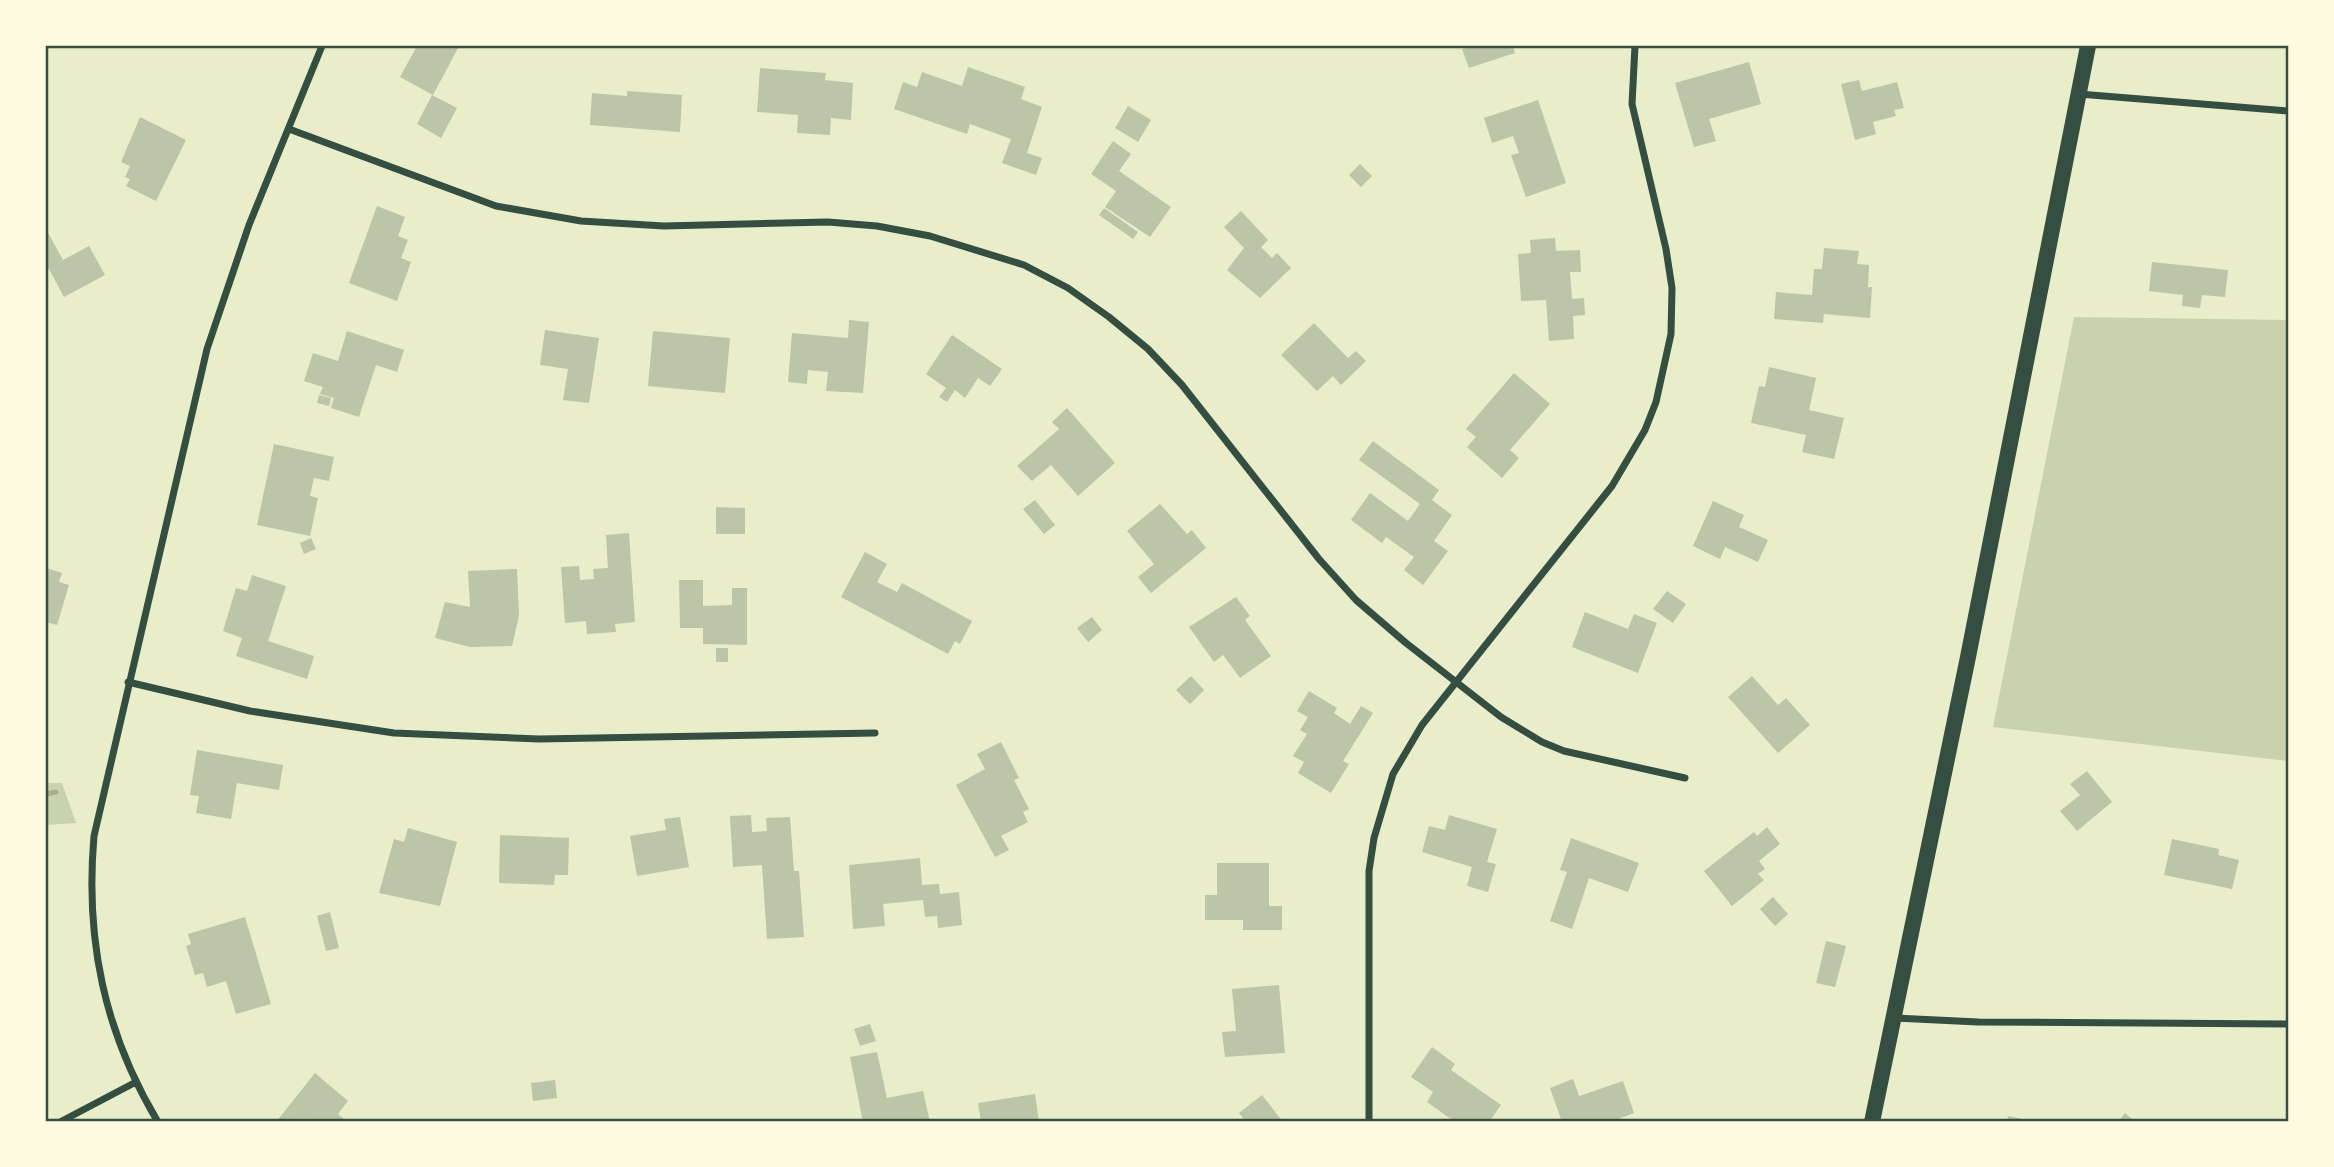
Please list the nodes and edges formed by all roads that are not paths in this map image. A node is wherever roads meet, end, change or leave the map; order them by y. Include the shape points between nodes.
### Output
1 (322, 46) edge
2 (1635, 46) edge
3 (2088, 46) edge
4 (2078, 94) junction
5 (2288, 111) edge
6 (289, 129) junction
7 (1457, 681) junction
8 (128, 682) junction
9 (875, 733) dead end
10 (1685, 778) dead end
11 (1895, 1018) junction
12 (2288, 1024) edge
13 (136, 1082) junction
14 (60, 1122) edge
15 (158, 1122) edge
16 (1369, 1122) edge
17 (1872, 1122) edge

1 - 6 street
2 - 7 street via 1632,104 1672,288 1671,334 1656,402 1612,486
3 - 4 main road
4 - 5 street
4 - 11 main road
6 - 7 street via 496,206 580,221 664,226 828,222 877,226 930,236 1024,265 1099,310 1148,349 1356,600
6 - 8 street via 249,225 207,349
7 - 10 street via 1501,717 1542,742
7 - 16 street via 1422,725 1393,774 1374,838 1369,871
8 - 9 street via 250,711 394,733 539,739
8 - 13 street via 99,803 90,880 99,978 118,1042
11 - 12 street
11 - 17 main road
13 - 14 street
13 - 15 street

